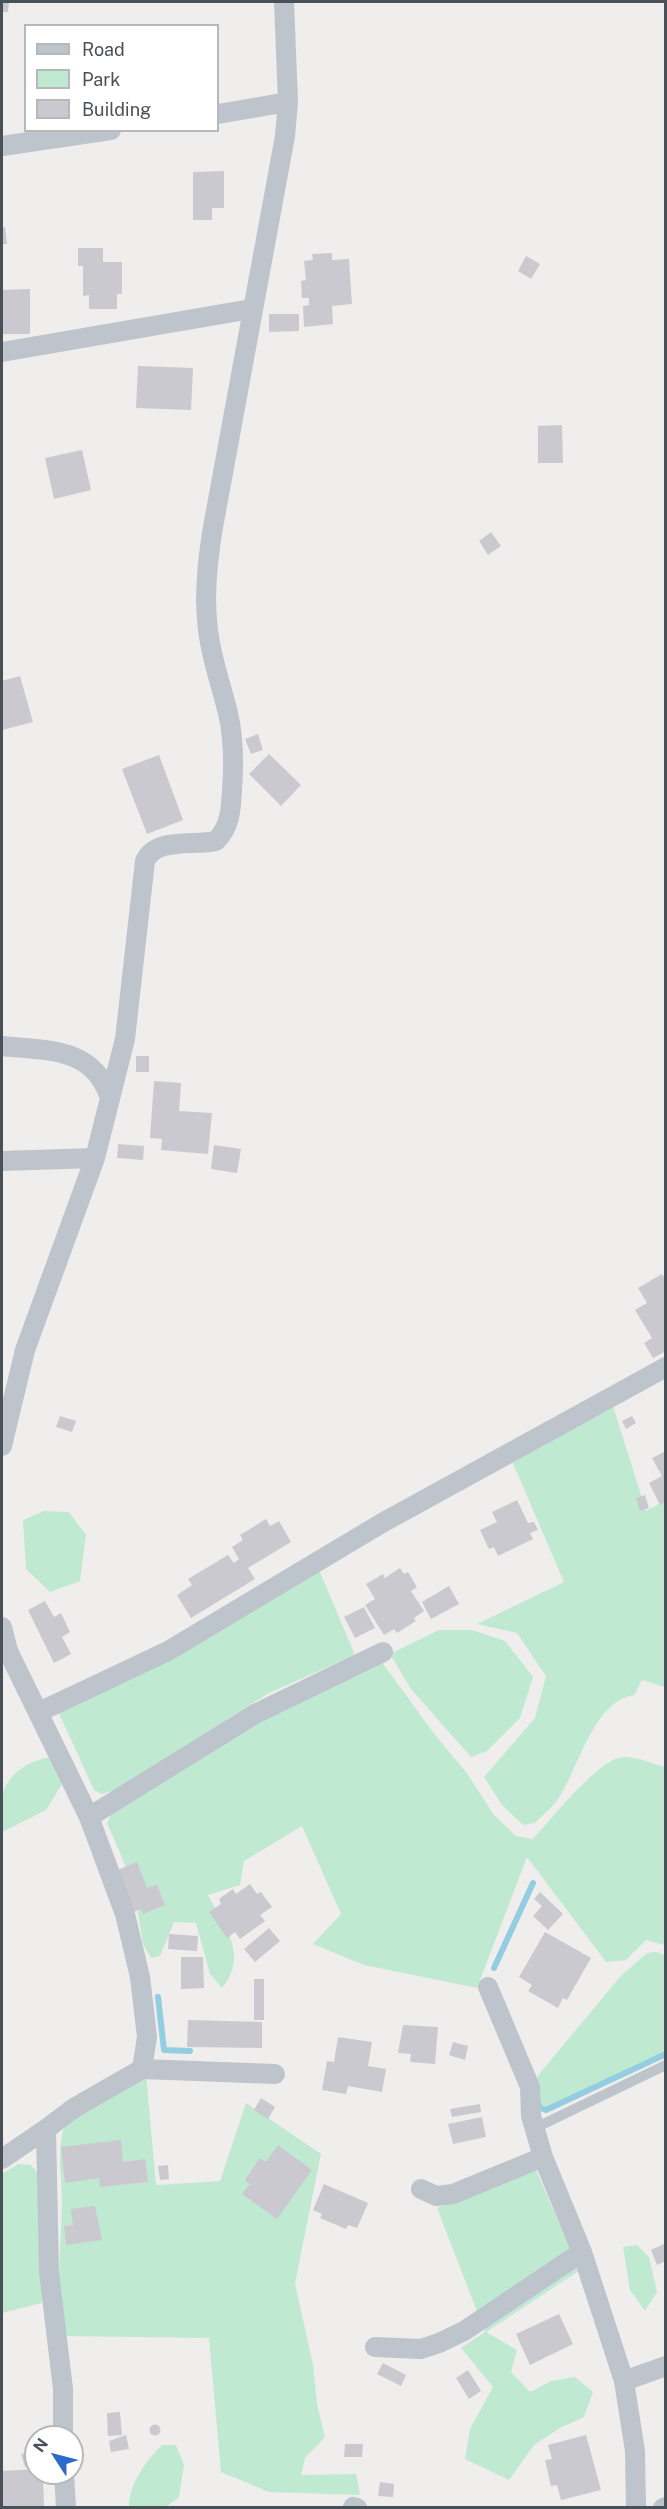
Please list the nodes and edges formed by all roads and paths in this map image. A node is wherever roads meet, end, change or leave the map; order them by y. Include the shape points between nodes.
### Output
1 (284, 2) edge
2 (288, 102) junction
3 (219, 114) edge
4 (97, 132) edge
5 (2, 146) edge
6 (251, 309) junction
7 (2, 352) edge
8 (2, 1046) edge
9 (109, 1095) junction
10 (95, 1158) junction
11 (2, 1161) edge
12 (666, 1367) edge
13 (2, 1446) edge
14 (2, 1627) edge
15 (383, 1653) dead end
16 (39, 1712) junction
17 (89, 1817) junction
18 (488, 1987) dead end
19 (666, 2065) edge
20 (142, 2069) junction
21 (275, 2074) dead end
22 (535, 2128) junction
23 (46, 2129) junction
24 (543, 2157) junction
25 (2, 2159) edge
26 (421, 2189) dead end
27 (582, 2252) junction
28 (375, 2347) dead end
29 (666, 2366) edge
30 (624, 2381) junction
31 (63, 2425) edge
32 (65, 2485) edge
33 (66, 2508) edge
34 (636, 2508) edge

1 - 2 street
2 - 3 street
2 - 6 street
4 - 5 street
6 - 7 street
6 - 9 street via 206,580 214,667 228,713 234,753 231,811 225,831 216,841 158,846 149,851 125,1039
8 - 9 street via 75,1057 96,1070
9 - 10 street
10 - 11 street
10 - 13 street via 25,1350
12 - 16 street via 382,1523 168,1651
14 - 16 street via 8,1651
15 - 17 street via 255,1714
16 - 17 street
17 - 20 street via 125,1914 140,1977 147,2037
18 - 22 street via 530,2087
19 - 22 lane
20 - 21 street
20 - 23 street
22 - 24 street
23 - 25 street
23 - 31 street via 49,2272 63,2389
24 - 26 street via 453,2194 436,2196
24 - 27 street
27 - 28 street via 464,2331 439,2343 421,2349
27 - 30 street
29 - 30 street
30 - 34 street via 635,2451
32 - 33 street

